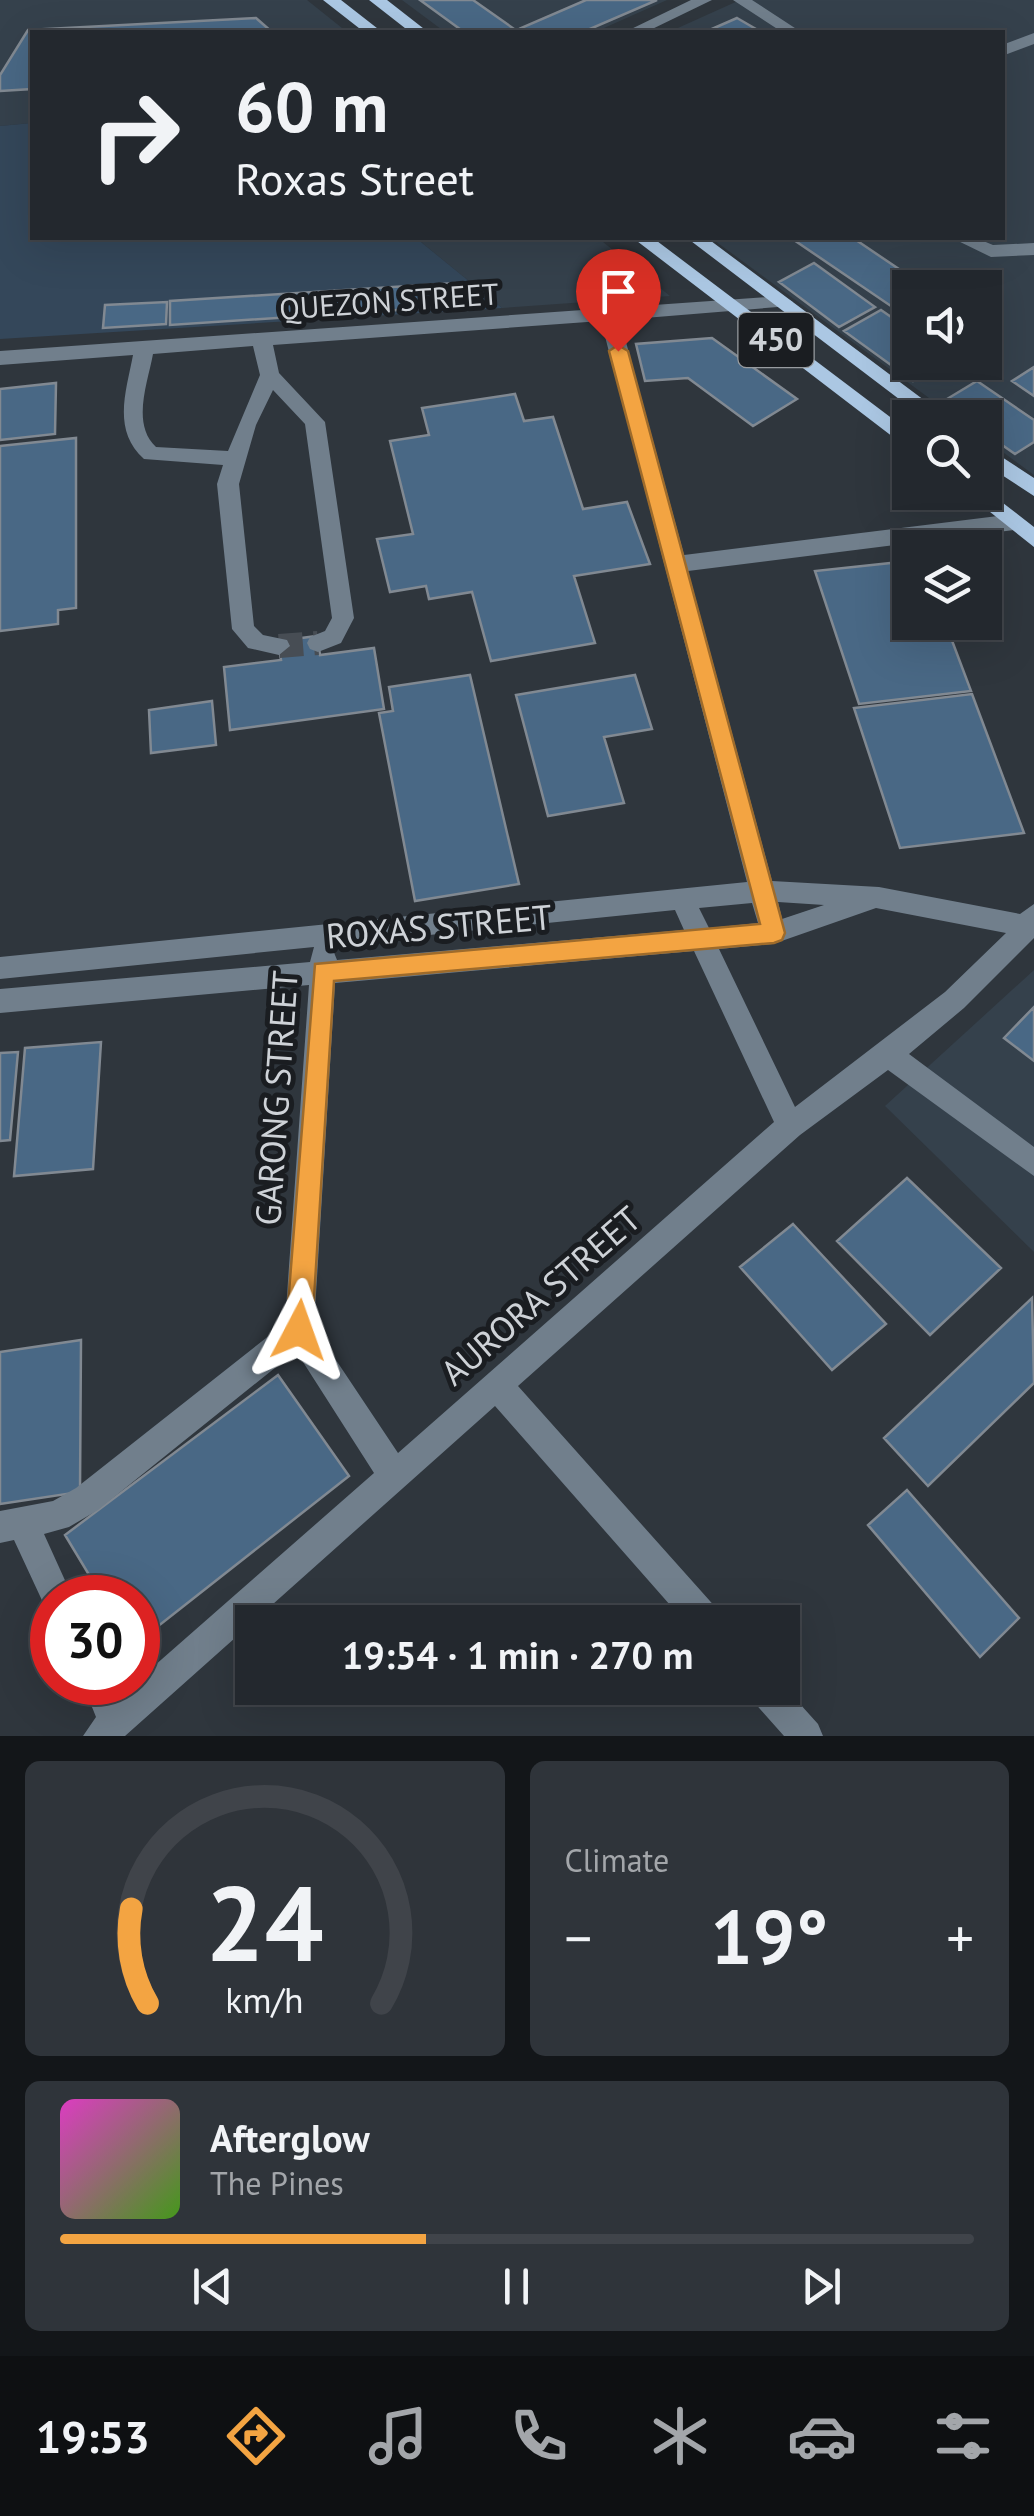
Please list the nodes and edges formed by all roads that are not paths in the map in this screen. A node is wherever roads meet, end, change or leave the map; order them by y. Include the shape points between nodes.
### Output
1 (332, 0) edge
2 (377, 0) edge
3 (704, 0) edge
4 (741, 0) edge
5 (371, 30) edge
6 (417, 30) edge
7 (637, 30) edge
8 (791, 30) edge
9 (1034, 38) edge
10 (1005, 50) edge
11 (645, 240) edge
12 (699, 240) edge
13 (966, 240) edge
14 (1034, 249) edge
15 (783, 302) junction
16 (732, 306) junction
17 (609, 316) junction
18 (262, 341) junction
19 (144, 350) junction
20 (0, 358) edge
21 (270, 374) junction
22 (914, 400) edge
23 (892, 429) edge
24 (236, 458) junction
25 (1002, 465) edge
26 (1034, 489) edge
27 (998, 510) edge
28 (1014, 522) junction
29 (1034, 538) edge
30 (677, 564) junction
31 (318, 642) dead end
32 (279, 646) tunnel mouth
33 (762, 891) junction
34 (879, 898) junction
35 (683, 900) junction
36 (1032, 922) edge
37 (774, 933) junction
38 (326, 937) junction
39 (702, 941) junction
40 (0, 968) edge
41 (323, 971) junction
42 (0, 1002) edge
43 (888, 1054) junction
44 (790, 1126) junction
45 (1034, 1162) edge
46 (299, 1330) junction
47 (497, 1385) junction
48 (394, 1475) junction
49 (11, 1525) edge
50 (43, 1575) edge
51 (691, 1605) edge
52 (779, 1705) edge
53 (108, 1729) edge
54 (806, 1736) edge

1 - 5 main road
2 - 6 main road
3 - 7 street
4 - 8 street
9 - 10 street
11 - 16 main road, 450
12 - 15 main road, 450
13 - 14 street via 992,251
15 - 16 street, QUEZON STREET
15 - 22 main road, 450
16 - 17 street, QUEZON STREET
16 - 23 main road, 450
17 - 18 street, QUEZON STREET
17 - 30 street
18 - 19 street, QUEZON STREET
18 - 21 street
19 - 20 street, QUEZON STREET
19 - 24 street via 131,433 139,446 150,454
21 - 24 street
21 - 31 street via 315,422 344,618 333,637
24 - 32 street via 228,484 242,629 256,642
25 - 26 main road
27 - 28 main road
28 - 29 main road
28 - 30 street
30 - 33 street
33 - 34 street, ROXAS STREET
33 - 35 street, ROXAS STREET
33 - 37 street
34 - 36 street, ROXAS STREET
34 - 37 street, ROXAS STREET
35 - 38 street, ROXAS STREET
35 - 39 street
36 - 43 street, AURORA STREET
37 - 39 street, ROXAS STREET
38 - 40 street, ROXAS STREET
38 - 41 street, GARONG STREET
39 - 41 street, ROXAS STREET
39 - 44 street
41 - 42 street, ROXAS STREET
41 - 46 street, GARONG STREET
43 - 44 street, AURORA STREET
43 - 45 street
44 - 47 street, AURORA STREET
46 - 48 street
46 - 49 street via 87,1500 58,1516
47 - 48 street, AURORA STREET
47 - 51 street
48 - 53 street, AURORA STREET
49 - 50 street
52 - 54 street

